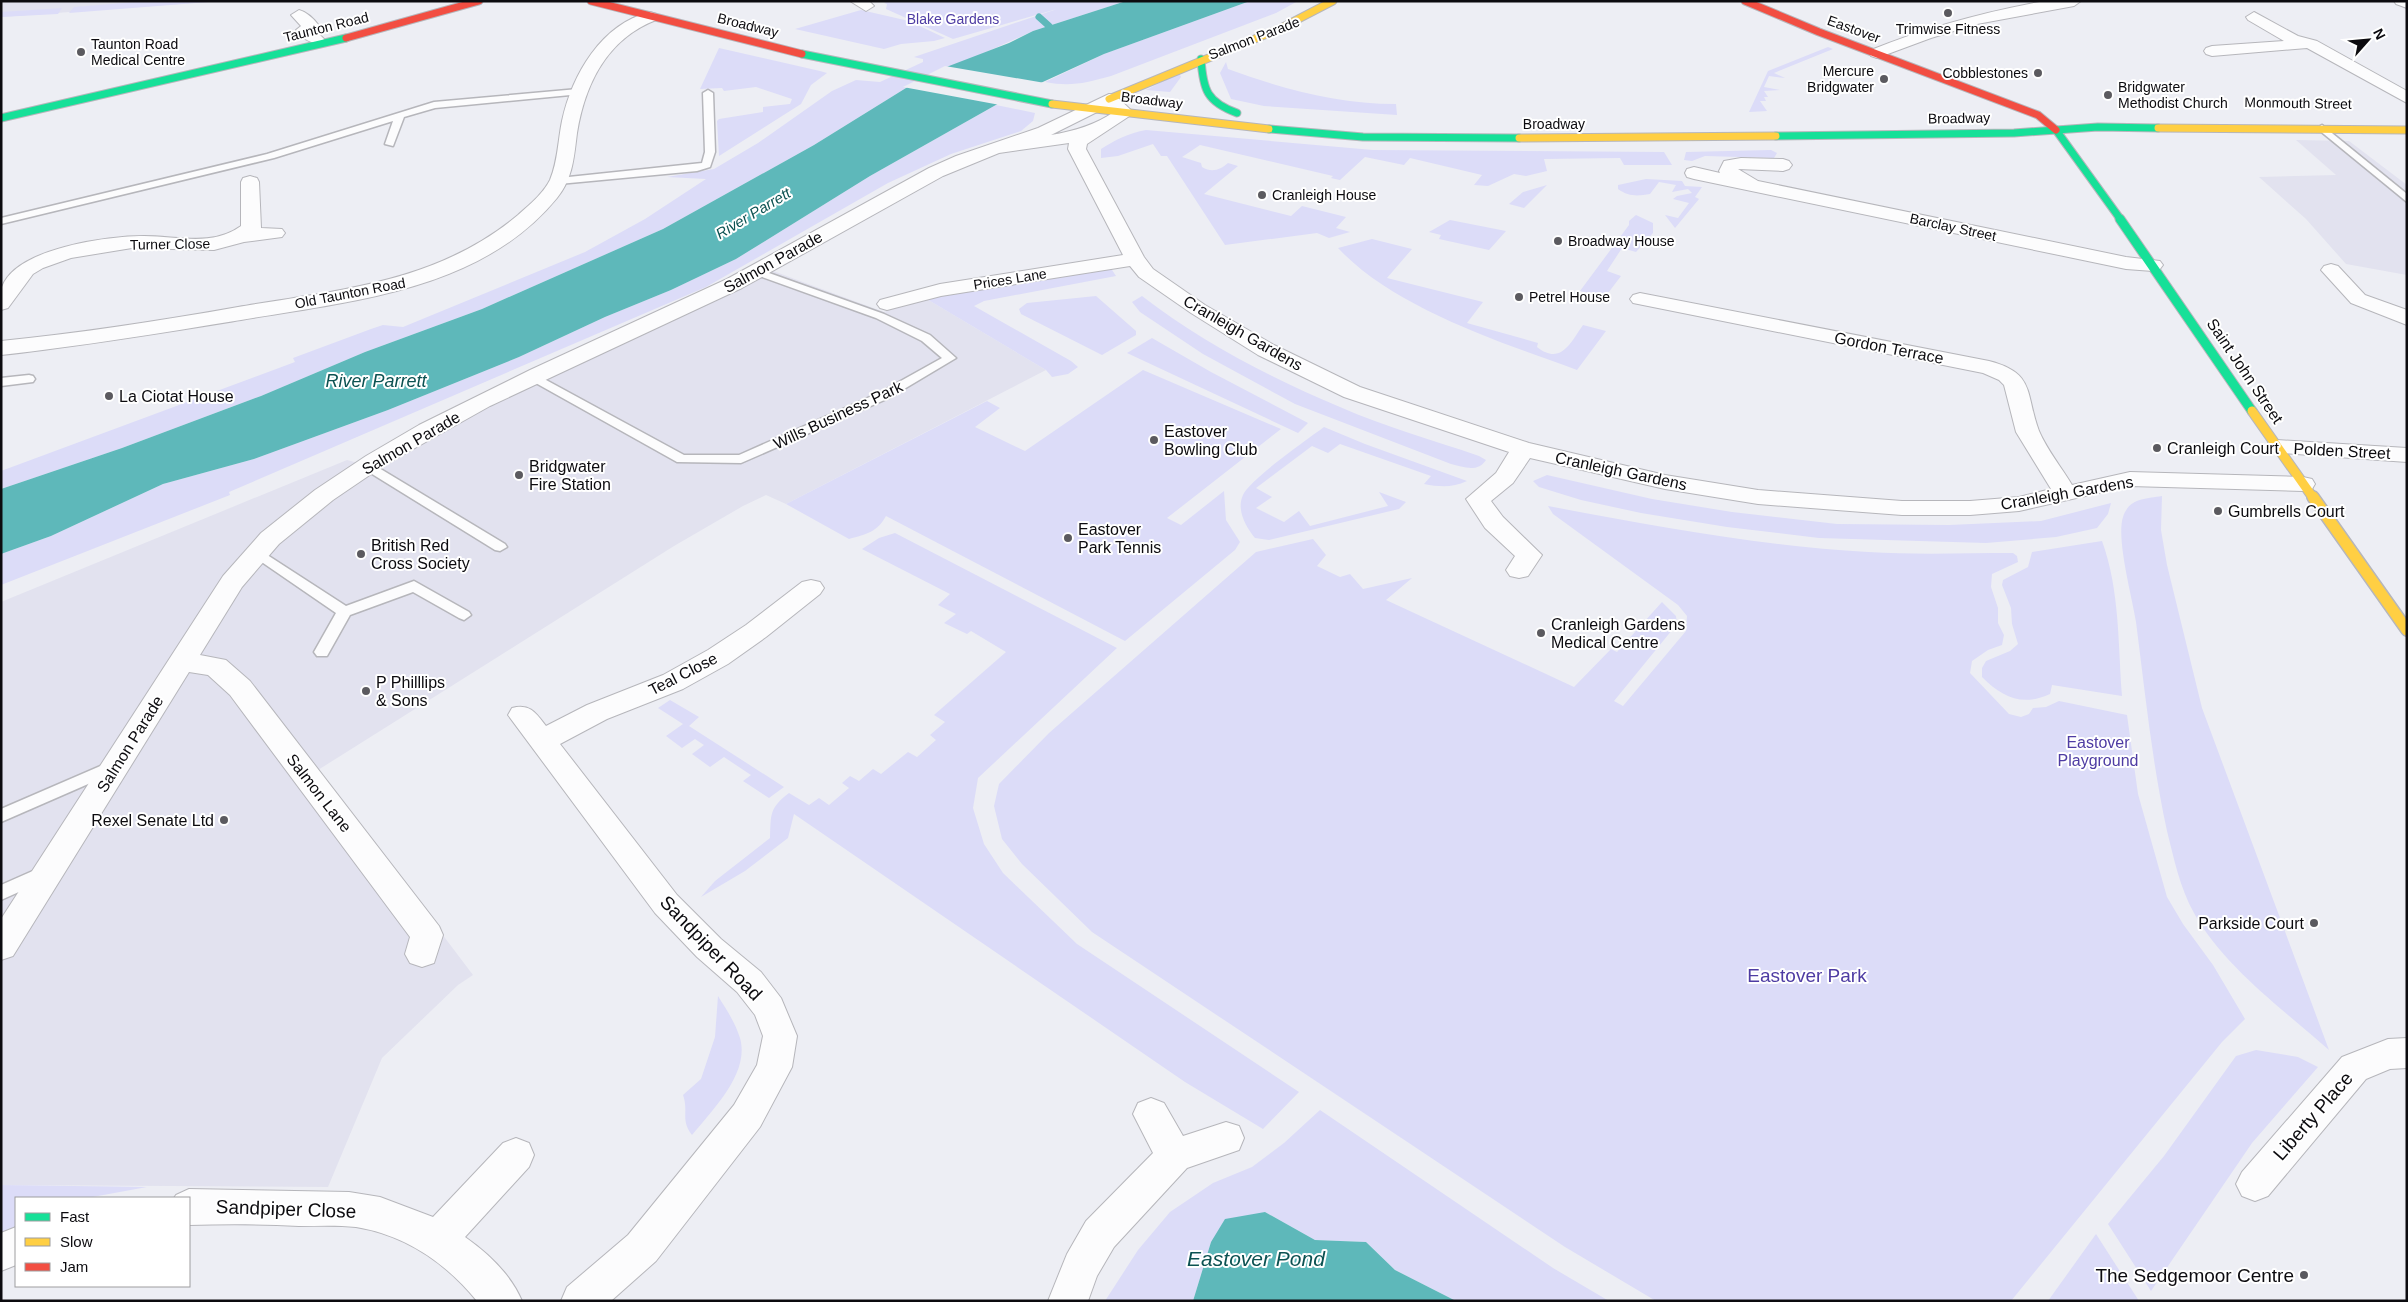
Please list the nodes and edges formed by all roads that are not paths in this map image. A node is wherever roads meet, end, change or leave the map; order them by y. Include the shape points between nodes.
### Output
1 (441, 1) edge
2 (479, 1) edge
3 (591, 1) edge
4 (1333, 1) edge
5 (1745, 1) edge
6 (2074, 1) edge
7 (2402, 1) edge
8 (2407, 3) edge
9 (654, 7) edge
10 (299, 15) dead end
11 (700, 16) dead end
12 (2254, 17) dead end
13 (316, 39) junction
14 (2311, 44) junction
15 (2212, 51) dead end
16 (1877, 53) junction
17 (1201, 58) junction
18 (239, 63) junction
19 (578, 92) junction
20 (708, 93) dead end
21 (1057, 96) junction
22 (2407, 98) edge
23 (1109, 100) junction
24 (1130, 107) junction
25 (1091, 108) junction
26 (1208, 109) dead end
27 (400, 115) junction
28 (2038, 115) junction
29 (2057, 115) dead end
30 (2010, 116) dead end
31 (2146, 116) dead end
32 (1, 118) edge
33 (2407, 119) edge
34 (1064, 122) junction
35 (1897, 122) dead end
36 (1402, 125) dead end
37 (2322, 128) junction
38 (2056, 130) junction
39 (2407, 130) edge
40 (1095, 131) junction
41 (390, 144) dead end
42 (1000, 148) junction
43 (1783, 165) dead end
44 (1694, 173) dead end
45 (559, 181) junction
46 (250, 182) dead end
47 (1752, 185) junction
48 (2407, 199) edge
49 (1, 221) edge
50 (275, 233) dead end
51 (241, 236) junction
52 (19, 252) dead end
53 (1135, 259) junction
54 (37, 263) junction
55 (2154, 265) junction
56 (2331, 270) dead end
57 (758, 272) junction
58 (1640, 299) dead end
59 (1, 304) edge
60 (887, 304) dead end
61 (2399, 315) edge
62 (1, 348) edge
63 (531, 377) junction
64 (29, 379) dead end
65 (1, 382) edge
66 (2277, 447) junction
67 (1522, 449) junction
68 (2407, 455) edge
69 (368, 466) junction
70 (2303, 484) junction
71 (2065, 493) junction
72 (500, 547) dead end
73 (258, 553) junction
74 (1519, 570) dead end
75 (811, 588) dead end
76 (344, 612) junction
77 (464, 615) dead end
78 (2407, 630) edge
79 (322, 652) dead end
80 (181, 662) junction
81 (522, 715) dead end
82 (543, 741) junction
83 (116, 766) junction
84 (1, 816) edge
85 (50, 870) junction
86 (1, 893) edge
87 (1, 947) edge
88 (422, 954) dead end
89 (2407, 1053) edge
90 (1151, 1114) dead end
91 (1226, 1138) dead end
92 (516, 1155) dead end
93 (1174, 1156) junction
94 (2255, 1184) dead end
95 (190, 1207) edge
96 (438, 1239) junction
97 (15, 1245) edge
98 (1, 1252) edge
99 (502, 1301) edge
100 (581, 1301) edge
101 (1068, 1301) edge

1 - 13 main road, Taunton Road
2 - 18 main road, Taunton Road via 343,39
3 - 9 main road, Broadway
4 - 17 main road, Salmon Parade via 1303,19
5 - 16 main road, Eastover
6 - 16 street via 1963,21
7 - 8 street
9 - 19 street, Old Taunton Road via 603,51 587,72
9 - 21 main road, Broadway via 838,63
10 - 13 street via 312,26 304,30
11 - 21 main road, Broadway via 852,54
12 - 14 street via 2292,39
13 - 18 main road, Taunton Road
14 - 15 street
14 - 22 street
16 - 28 main road, Eastover
17 - 23 main road, Salmon Parade
17 - 26 main road, Salmon Parade via 1202,84 1209,100 1214,106 1241,114
18 - 32 main road, Taunton Road
19 - 27 lane via 434,105
19 - 45 street, Old Taunton Road via 572,111 565,167
20 - 45 lane via 710,152 706,165
21 - 23 main road, Broadway
21 - 25 main road, Broadway
21 - 34 street
23 - 24 street
23 - 25 street, Salmon Parade
24 - 25 main road, Broadway
24 - 38 main road, Broadway via 1304,133 1427,139 1766,137
24 - 40 street, Salmon Parade via 1110,124
25 - 34 street, Salmon Parade
27 - 41 lane
27 - 49 lane via 270,156
28 - 29 main road
28 - 30 main road, Broadway
28 - 38 main road, Saint John Street
31 - 33 main road, Monmouth Street
34 - 42 street, Salmon Parade
35 - 36 main road, Broadway via 1606,128
37 - 38 main road, Monmouth Street
37 - 39 main road, Monmouth Street
37 - 48 lane
38 - 55 main road, Saint John Street
40 - 42 street, Salmon Parade
40 - 53 street, Cranleigh Gardens via 1078,142 1077,149
42 - 57 street, Salmon Parade via 936,172
43 - 47 street, Barclay Street via 1730,165 1728,171
44 - 47 street, Barclay Street
45 - 62 street, Old Taunton Road via 537,206 483,248 436,272 409,281 381,289 108,336
46 - 51 street via 251,228
47 - 55 street, Barclay Street via 2126,263
50 - 51 street, Turner Close
51 - 54 street, Turner Close via 200,246 143,242 118,245 51,257
52 - 54 street
53 - 60 street, Prices Lane via 940,290
53 - 67 street, Cranleigh Gardens via 1146,273 1171,292 1275,354 1352,392
54 - 59 street, Turner Close via 18,279
55 - 66 main road, Saint John Street
56 - 61 street via 2358,299
57 - 63 street, Salmon Parade
57 - 63 lane, Wills Business Park via 880,316 926,338 950,358 884,395 741,459 682,459
58 - 71 street, Gordon Terrace via 1989,368 2007,375 2015,384 2028,432
63 - 69 street, Salmon Parade via 429,429
64 - 65 lane
66 - 68 street, Polden Street
66 - 70 main road, Saint John Street
67 - 71 street, Cranleigh Gardens via 1665,482 1758,497 1823,503 1970,508 2019,504
67 - 74 street via 1504,482 1478,499 1499,528 1529,555
69 - 72 lane
69 - 73 street, Salmon Parade via 290,522
70 - 71 street, Cranleigh Gardens via 2130,480
70 - 78 main road, Saint John Street
73 - 76 lane
73 - 80 street, Salmon Parade via 232,582
75 - 82 street, Teal Close via 718,657 673,682 597,712
76 - 77 lane via 414,586
76 - 79 lane
80 - 83 street, Salmon Parade
80 - 88 street, Salmon Lane via 216,667 240,688 427,934
81 - 82 street, Sandpiper Road
82 - 100 street, Sandpiper Road via 666,904 709,948 749,982 769,1008 780,1036 774,1067 747,1116 642,1248
83 - 84 lane
83 - 85 street, Salmon Parade
85 - 86 lane
85 - 87 street, Salmon Parade
89 - 94 street, Liberty Place via 2388,1054 2354,1068
90 - 93 street
91 - 93 street
92 - 96 street
93 - 101 street via 1100,1234 1081,1267
95 - 96 street, Sandpiper Close via 357,1210 404,1222
96 - 99 street, Sandpiper Close via 468,1261
97 - 98 street

